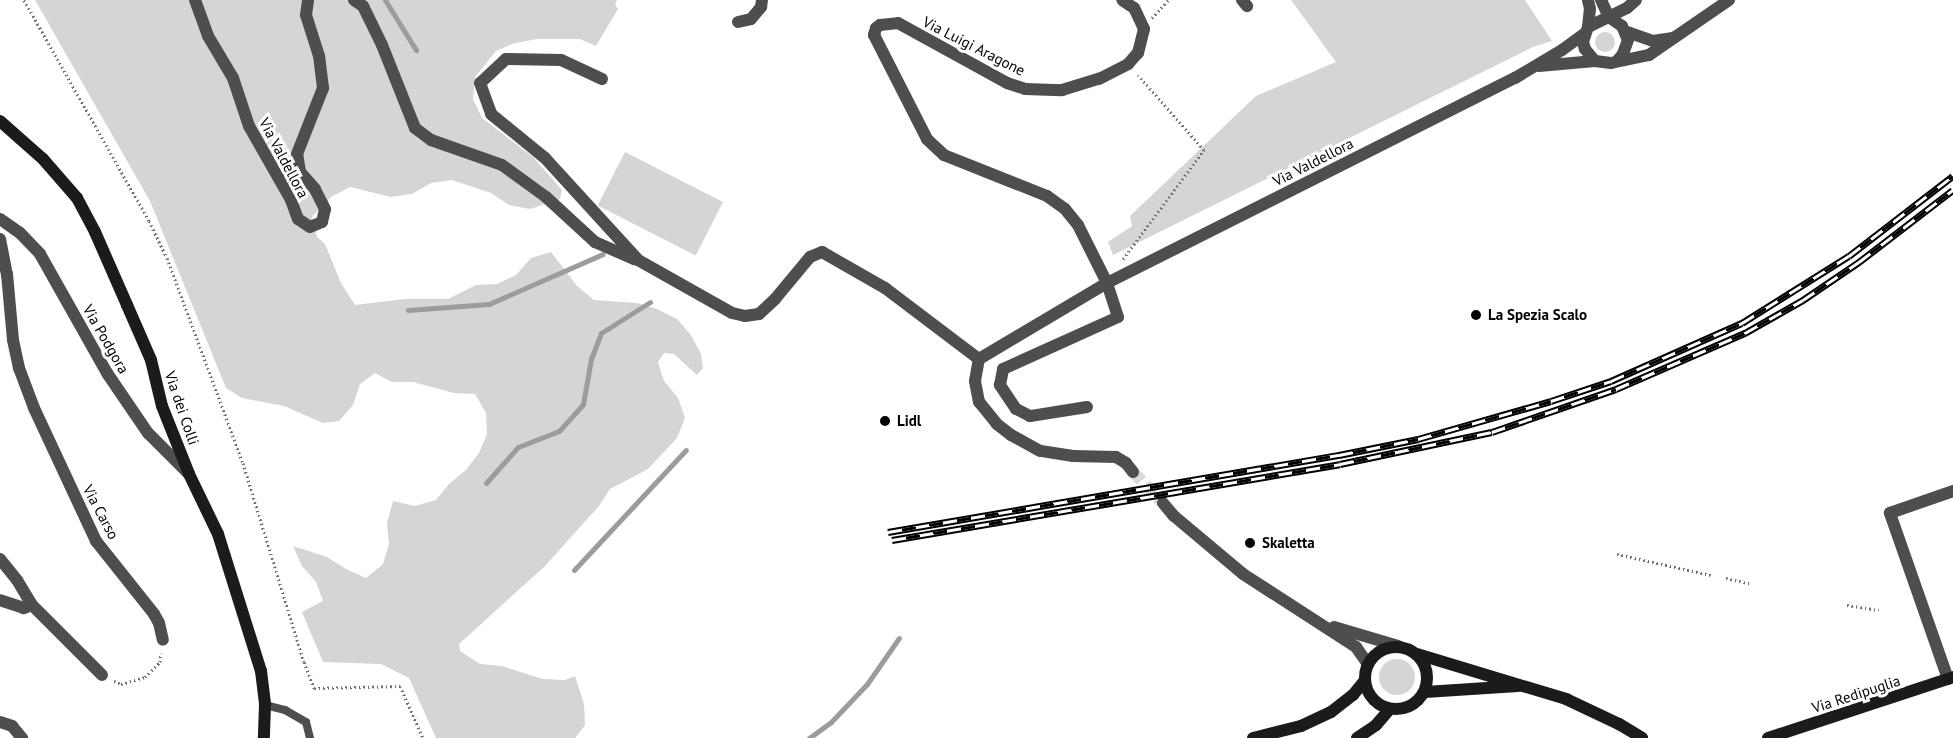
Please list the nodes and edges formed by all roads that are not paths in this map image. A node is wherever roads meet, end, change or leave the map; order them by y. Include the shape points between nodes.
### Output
1 (195, 0) edge
2 (308, 0) edge
3 (354, 0) edge
4 (762, 0) edge
5 (1122, 0) edge
6 (1588, 0) edge
7 (1601, 0) edge
8 (1636, 0) edge
9 (1729, 0) edge
10 (1609, 17) junction
11 (738, 22) dead end
12 (1586, 30) junction
13 (1626, 32) junction
14 (1677, 37) junction
15 (1618, 60) junction
16 (1594, 61) junction
17 (1532, 67) junction
18 (602, 79) dead end
19 (0, 121) edge
20 (0, 219) edge
21 (0, 239) edge
22 (638, 260) junction
23 (1107, 283) junction
24 (979, 359) junction
25 (1087, 407) dead end
26 (1133, 472) tunnel mouth
27 (189, 474) junction
28 (1953, 491) edge
29 (1163, 503) tunnel mouth
30 (0, 559) edge
31 (0, 600) edge
32 (28, 607) junction
33 (1321, 623) junction
34 (163, 640) road end
35 (1398, 646) junction
36 (1417, 654) junction
37 (1368, 664) junction
38 (102, 675) road end
39 (1950, 678) edge
40 (1365, 680) junction
41 (1525, 686) junction
42 (1425, 693) junction
43 (266, 705) junction
44 (1390, 709) junction
45 (0, 722) edge
46 (22, 738) edge
47 (264, 738) edge
48 (310, 738) edge
49 (1253, 738) edge
50 (1358, 738) edge
51 (1642, 738) edge
52 (1768, 738) edge

1 - 2 street, Via Valdellora via 208,36 233,78 249,126 298,219 310,227 322,222 325,209 300,172 297,154 323,88 319,56 306,15
3 - 22 street via 363,6 382,45 415,128 431,140 502,165 546,197 595,242
4 - 11 street via 751,19
5 - 23 street, Via Luigi Aragone via 1134,8 1144,29 1142,46 1128,64 1074,88 1025,89 990,75 898,23 880,25 874,35 927,139 945,155 1028,187 1065,209 1078,225
6 - 12 street
7 - 10 street
8 - 10 street, Via Valdellora
9 - 14 street, Via Valdellora
10 - 12 street, Via Valdellora via 1594,22
10 - 13 street
12 - 16 street via 1585,49
12 - 17 street, Via Valdellora
13 - 14 street via 1653,41
13 - 15 street via 1627,48
14 - 15 street, Via Valdellora via 1649,55
15 - 16 street, Via Valdellora
16 - 17 street, Via Valdellora
17 - 23 street, Via Valdellora
18 - 22 street via 561,60 506,59 480,83 491,114 545,158
19 - 27 street, Via dei Colli via 77,198 151,360 162,406
20 - 27 street, Via Podgora via 20,232 40,255 107,373 142,424
21 - 34 street, Via Carso via 13,340 34,408 96,541 154,614
22 - 24 street via 732,313 745,316 759,314 810,257 822,252 885,288
23 - 24 street, Via Valdellora
23 - 25 street via 1118,317 1002,369 1000,385 1016,410 1030,416
24 - 26 street via 975,381 979,402 1011,435 1040,451 1116,457
27 - 43 street, Via dei Colli via 218,534 261,671
28 - 39 street via 1890,513
29 - 33 street via 1243,574
30 - 32 street via 17,580
31 - 32 street
32 - 38 street
33 - 35 street
33 - 37 street via 1356,647
35 - 36 street
35 - 37 street via 1380,651
36 - 41 street
36 - 42 street via 1427,670
37 - 40 street
39 - 52 street, Via Redipuglia
40 - 44 street via 1372,698
40 - 49 street via 1331,712 1301,726
41 - 42 street
41 - 51 street via 1566,699
42 - 44 street via 1407,707
43 - 47 street, Via dei Colli
43 - 48 lane via 306,722
44 - 50 street
45 - 46 street via 12,726

